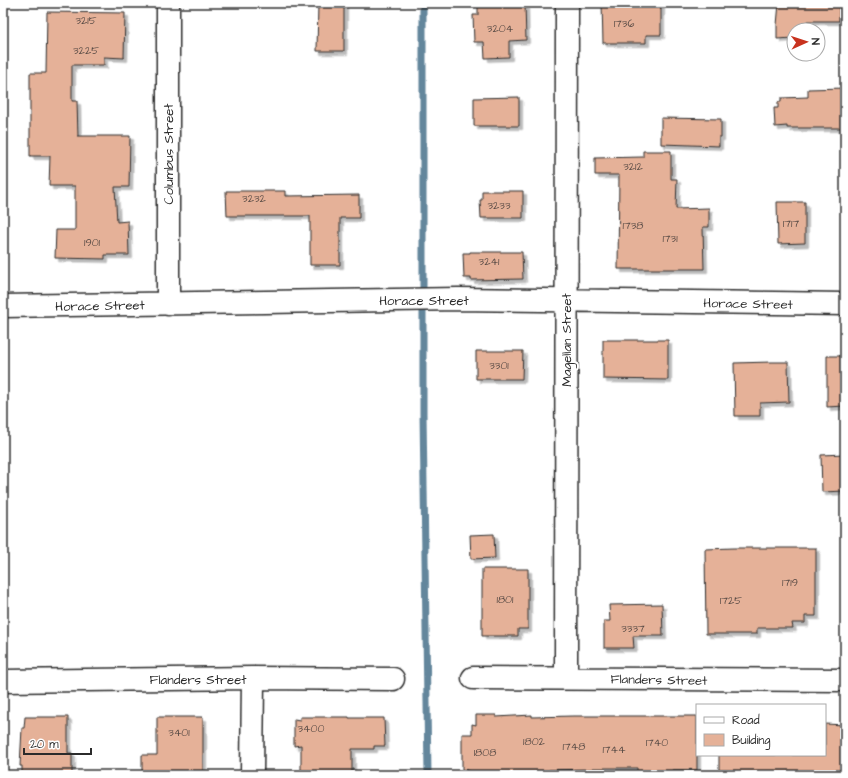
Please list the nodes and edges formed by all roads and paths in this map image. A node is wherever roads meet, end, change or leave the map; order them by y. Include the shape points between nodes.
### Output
1 (168, 3) edge
2 (567, 3) edge
3 (566, 300) junction
4 (168, 304) junction
5 (845, 304) edge
6 (3, 306) edge
7 (253, 678) junction
8 (473, 678) dead end
9 (566, 678) junction
10 (393, 679) dead end
11 (845, 680) edge
12 (3, 681) edge
13 (252, 775) edge

1 - 4 street, Columbus Street
2 - 3 street, Magellan Street
3 - 4 street, Horace Street via 458,299
3 - 5 street, Horace Street
3 - 9 street, Magellan Street
4 - 6 street, Horace Street
7 - 10 street, Flanders Street
7 - 12 street, Flanders Street
7 - 13 street
8 - 9 street, Flanders Street
9 - 11 street, Flanders Street

